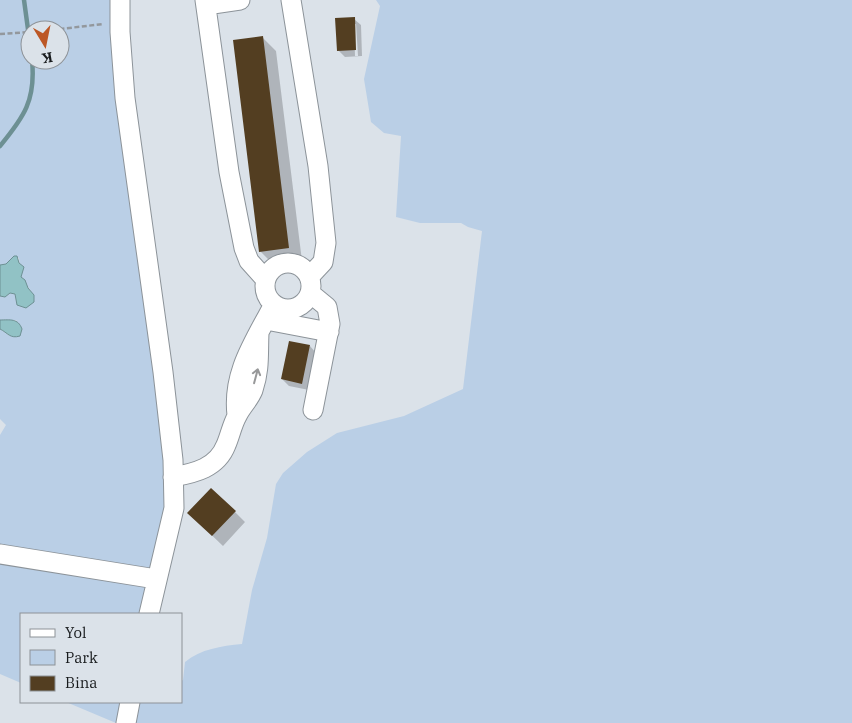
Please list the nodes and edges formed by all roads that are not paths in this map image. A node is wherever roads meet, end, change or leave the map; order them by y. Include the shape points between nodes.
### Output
1 (120, 0) edge
2 (240, 0) edge
3 (292, 0) edge
4 (206, 2) edge
5 (266, 280) junction
6 (310, 285) junction
7 (266, 319) junction
8 (329, 332) junction
9 (313, 410) dead end
10 (173, 477) junction
11 (0, 554) edge
12 (156, 579) junction
13 (149, 613) edge
14 (130, 703) edge
15 (126, 723) edge

1 - 10 street via 125,98 163,372
2 - 4 street
3 - 6 street via 318,166 326,243 323,262
4 - 5 street via 229,172 244,248
5 - 6 street via 272,270 287,263 302,268
5 - 7 street
6 - 7 street via 305,302
6 - 8 street via 327,307
7 - 8 street
7 - 10 street via 253,390 237,415 226,446 216,460 201,471
8 - 9 street
10 - 12 street via 174,508
11 - 12 street
12 - 13 street
14 - 15 street

